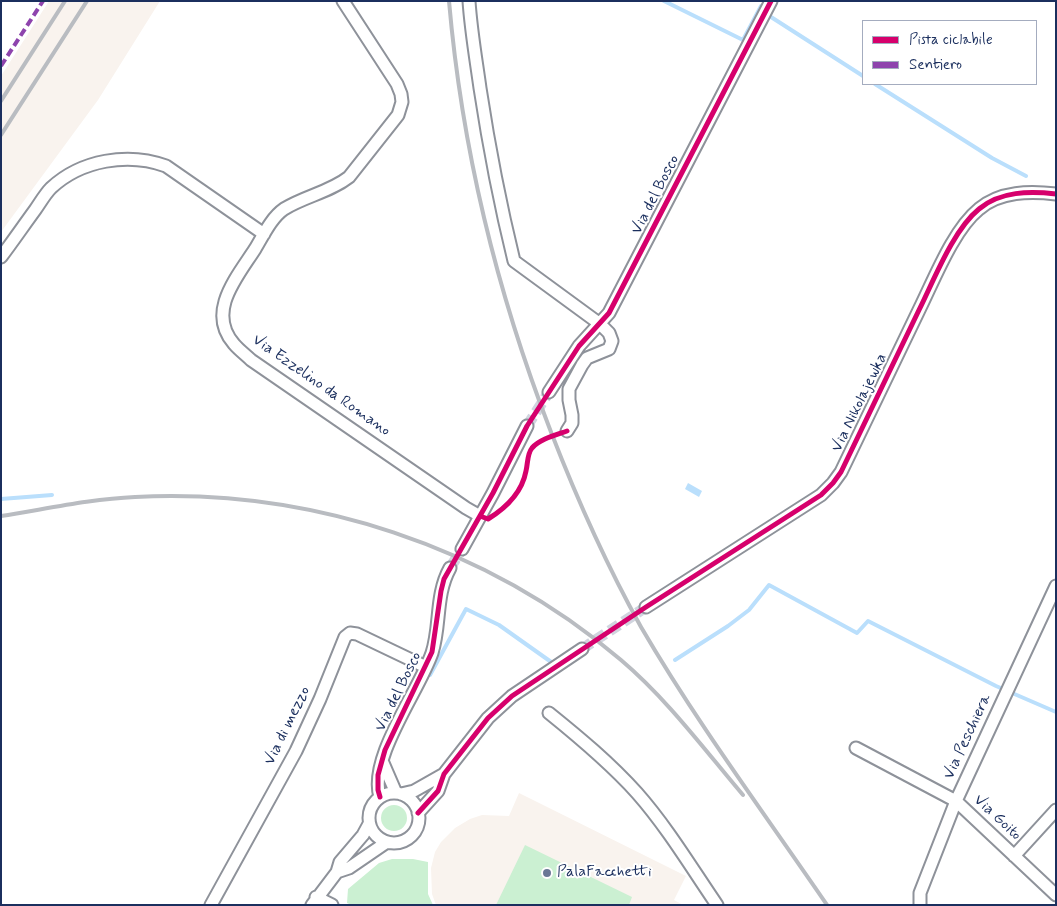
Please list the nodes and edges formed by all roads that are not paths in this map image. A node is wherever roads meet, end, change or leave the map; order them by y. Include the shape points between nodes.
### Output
1 (343, 1) edge
2 (469, 1) edge
3 (771, 1) edge
4 (1056, 194) edge
5 (264, 234) junction
6 (1, 257) edge
7 (600, 324) junction
8 (549, 392) tunnel mouth
9 (527, 426) tunnel mouth
10 (567, 431) dead end
11 (480, 516) junction
12 (462, 549) tunnel mouth
13 (450, 568) tunnel mouth
14 (1056, 586) edge
15 (646, 607) tunnel mouth
16 (582, 649) tunnel mouth
17 (426, 667) junction
18 (549, 713) dead end
19 (856, 748) dead end
20 (383, 763) junction
21 (444, 774) junction
22 (398, 794) junction
23 (380, 797) junction
24 (956, 801) junction
25 (1056, 810) edge
26 (418, 813) junction
27 (369, 824) junction
28 (387, 842) junction
29 (1014, 856) junction
30 (337, 872) junction
31 (1056, 895) edge
32 (314, 901) edge
33 (211, 905) edge
34 (332, 905) edge
35 (717, 905) edge
36 (920, 905) edge

1 - 5 street, Via Ezzelino da Romano via 397,84 401,109 349,177 285,208
2 - 7 street via 490,149 514,261
3 - 7 street, Via del Bosco via 609,313
4 - 15 street, Via Nikolajewka via 1005,195 980,208 965,224 944,259 840,472 821,495
5 - 6 street via 166,166 140,160 119,160 76,171 50,189
5 - 11 street, Via Ezzelino da Romano via 225,299 223,318 234,345 251,360
7 - 8 street, Via del Bosco via 579,346
7 - 10 street via 612,336 612,345 604,352 586,358 582,364 569,389 572,423
9 - 11 street
11 - 12 street
13 - 17 street, Via del Bosco via 441,591 432,652
14 - 24 street, Via Peschiera
16 - 21 street via 512,696 488,718
17 - 20 street, Via del Bosco via 385,750
17 - 33 street, Via di mezzo via 350,632 296,751
18 - 35 street via 594,749 637,793
19 - 24 street, Via Goito
20 - 22 street
20 - 23 street, Via del Bosco via 377,784
21 - 22 street via 414,791
21 - 26 street via 438,791
22 - 23 street
22 - 26 street via 412,801
23 - 27 street via 370,809
24 - 29 street, Via Goito
24 - 36 street, Via Peschiera via 920,893
25 - 29 street
26 - 28 street via 416,827 410,836 397,842
27 - 28 street via 376,835
27 - 30 street via 340,862
28 - 30 street via 349,868
29 - 31 street, Via Goito
30 - 32 street
32 - 34 street

